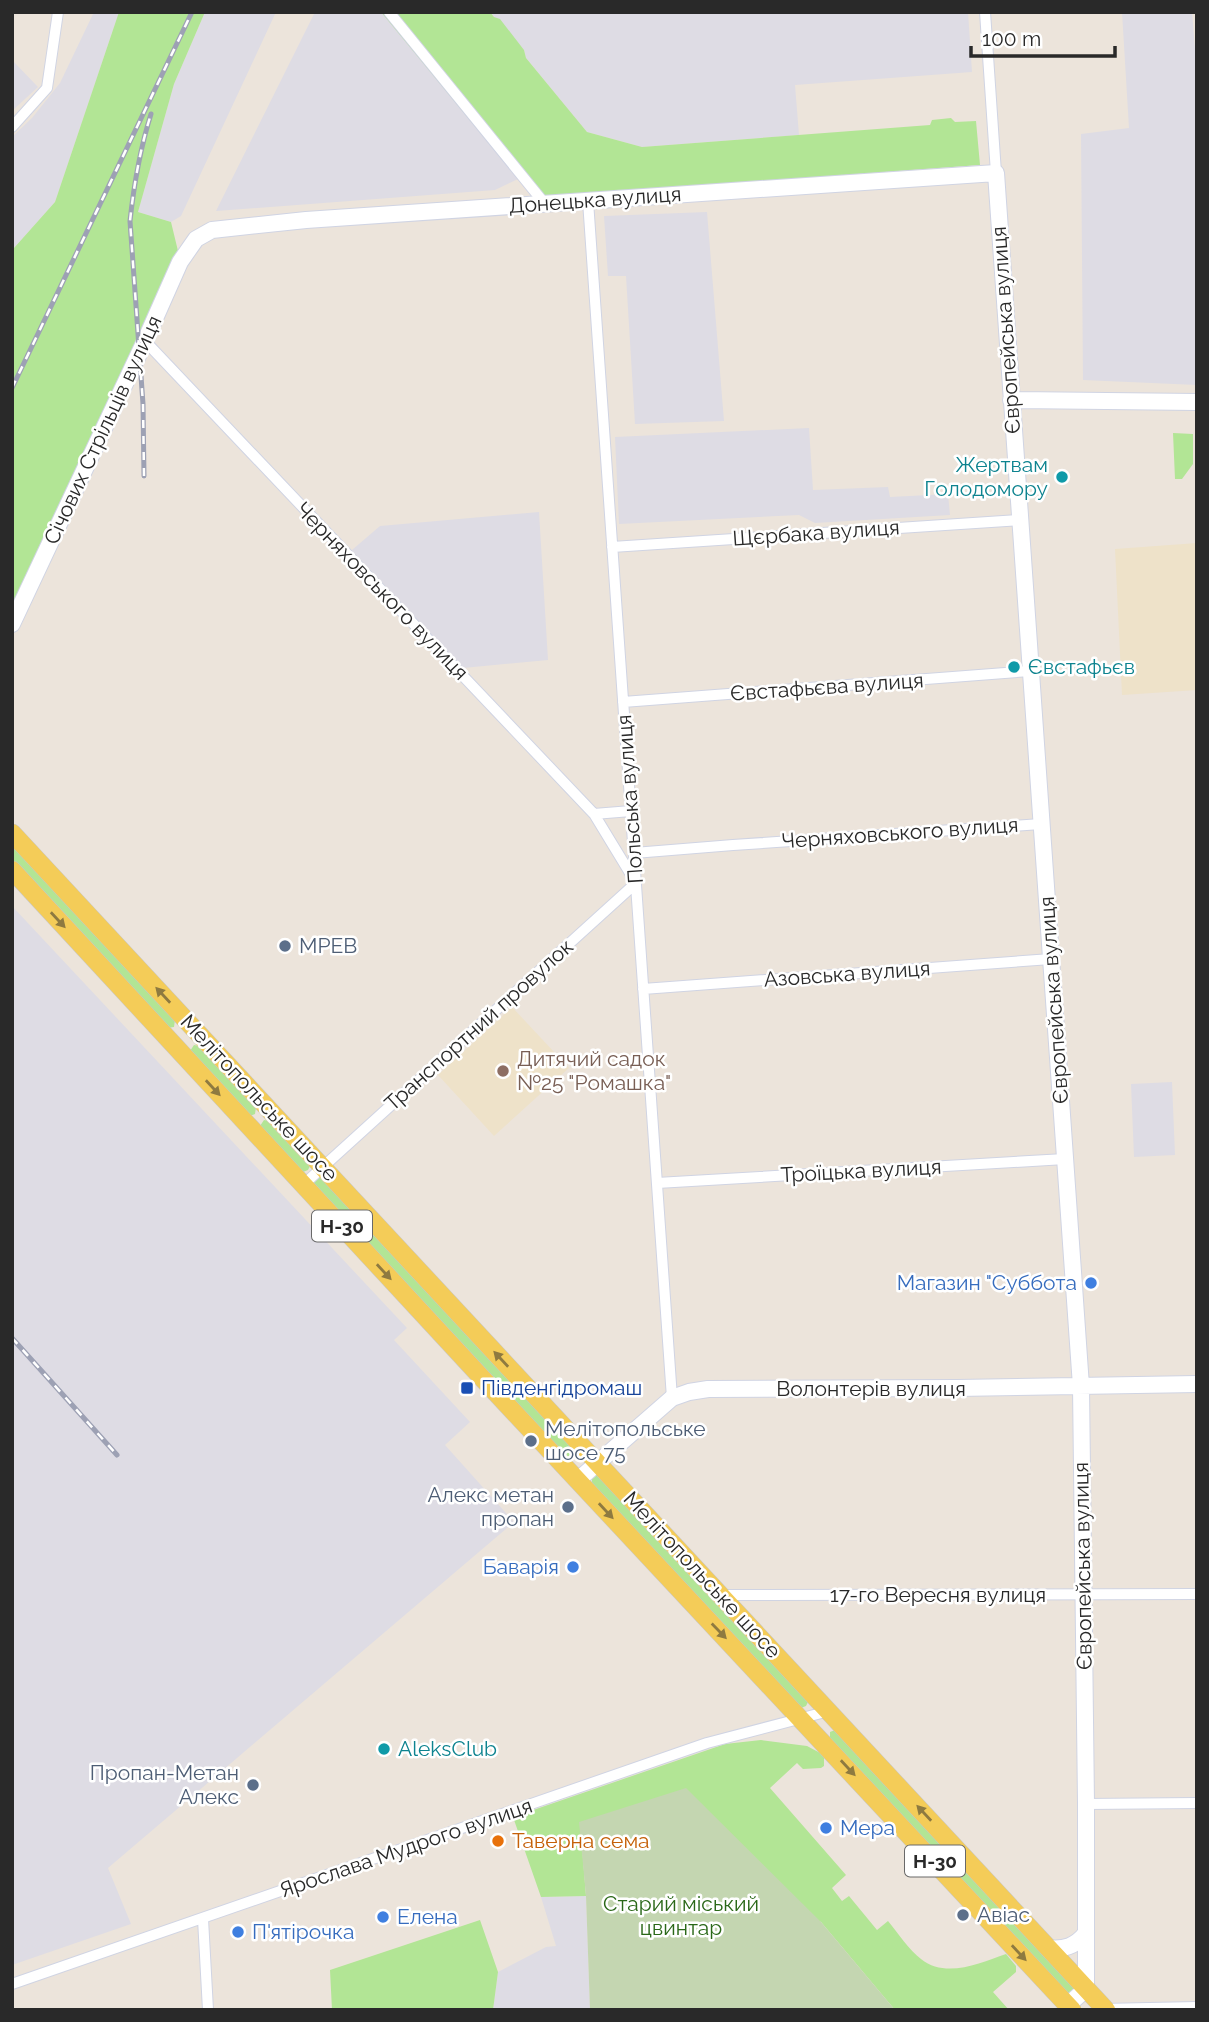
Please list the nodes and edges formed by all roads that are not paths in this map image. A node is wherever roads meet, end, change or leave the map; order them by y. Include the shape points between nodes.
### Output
1 (58, 12) edge
2 (388, 12) edge
3 (985, 12) edge
4 (12, 127) edge
5 (996, 173) junction
6 (588, 201) junction
7 (545, 204) junction
8 (196, 239) joint
9 (145, 341) junction
10 (1011, 401) junction
11 (1197, 402) edge
12 (1020, 520) junction
13 (612, 547) junction
14 (12, 624) edge
15 (1030, 671) junction
16 (623, 702) junction
17 (631, 811) junction
18 (594, 814) junction
19 (1041, 824) junction
20 (12, 833) edge
21 (634, 853) junction
22 (12, 870) edge
23 (636, 883) junction
24 (1051, 959) junction
25 (643, 989) junction
26 (1065, 1159) junction
27 (323, 1167) junction
28 (657, 1183) junction
29 (303, 1185) junction
30 (1197, 1384) edge
31 (1081, 1386) junction
32 (673, 1398) junction
33 (597, 1463) junction
34 (578, 1480) junction
35 (1083, 1594) junction
36 (1197, 1594) edge
37 (720, 1595) junction
38 (830, 1711) junction
39 (801, 1718) junction
40 (1197, 1803) edge
41 (1086, 1804) junction
42 (203, 1919) junction
43 (1086, 1933) junction
44 (1048, 1948) junction
45 (12, 1984) edge
46 (1086, 1989) junction
47 (1197, 2007) edge
48 (1070, 2008) edge
49 (1103, 2009) edge
50 (208, 2010) edge

1 - 4 street via 47,88
2 - 7 street
3 - 5 street, Європейська вулиця
5 - 6 street, Донецька вулиця
5 - 10 street, Європейська вулиця
6 - 7 street, Донецька вулиця
6 - 13 street, Польська вулиця
7 - 8 street, Донецька вулиця via 306,220 212,230
8 - 9 street, Січових Стрільців вулиця via 180,261
9 - 14 street, Січових Стрільців вулиця
9 - 18 street, Черняховського вулиця
10 - 11 street
10 - 12 street, Європейська вулиця
12 - 13 street, Щєрбака вулиця
12 - 15 street, Європейська вулиця
13 - 16 street, Польська вулиця
15 - 16 street, Євстафьєва вулиця
15 - 19 street, Європейська вулиця
16 - 17 street, Польська вулиця
17 - 18 street
17 - 21 street, Польська вулиця
18 - 23 street, Черняховського вулиця
19 - 21 street, Черняховського вулиця
19 - 24 street, Європейська вулиця
27 -> 20 main road, Мелітопольське шосе / Н-30
21 - 23 street, Польська вулиця
22 -> 29 main road, Мелітопольське шосе / Н-30
23 - 25 street, Польська вулиця
23 - 27 street, Транспортний провулок
24 - 25 street, Азовська вулиця
24 - 26 street, Європейська вулиця
25 - 28 street, Польська вулиця
26 - 28 street, Троїцька вулиця
26 - 31 street, Європейська вулиця
27 - 29 street, Транспортний провулок
33 -> 27 main road, Мелітопольське шосе / Н-30
28 - 32 street, Польська вулиця
29 -> 34 main road, Мелітопольське шосе / Н-30
30 - 31 street, Волонтерів вулиця
31 - 32 street, Волонтерів вулиця via 708,1389
31 - 35 street, Європейська вулиця
32 - 33 street, Волонтерів вулиця
33 - 34 street, Волонтерів вулиця
33 - 37 main road, Мелітопольське шосе / Н-30
34 -> 39 main road, Мелітопольське шосе / Н-30
35 - 36 street, 17-го Вересня вулиця
35 - 37 street, 17-го Вересня вулиця
35 - 41 street, Європейська вулиця
37 - 38 main road, Мелітопольське шосе / Н-30
38 - 39 street, Ярослава Мудрого вулиця
44 -> 38 main road, Мелітопольське шосе / Н-30
39 - 42 street, Ярослава Мудрого вулиця via 707,1743
39 -> 48 main road, Мелітопольське шосе / Н-30
40 - 41 street
41 - 43 street, Європейська вулиця
42 - 45 street, Ярослава Мудрого вулиця
42 - 50 street
43 - 44 street via 1072,1946
43 - 46 street, Європейська вулиця
44 - 46 main road, Мелітопольське шосе / Н-30
46 - 48 street
46 - 49 main road, Мелітопольське шосе / Н-30
47 - 49 street

